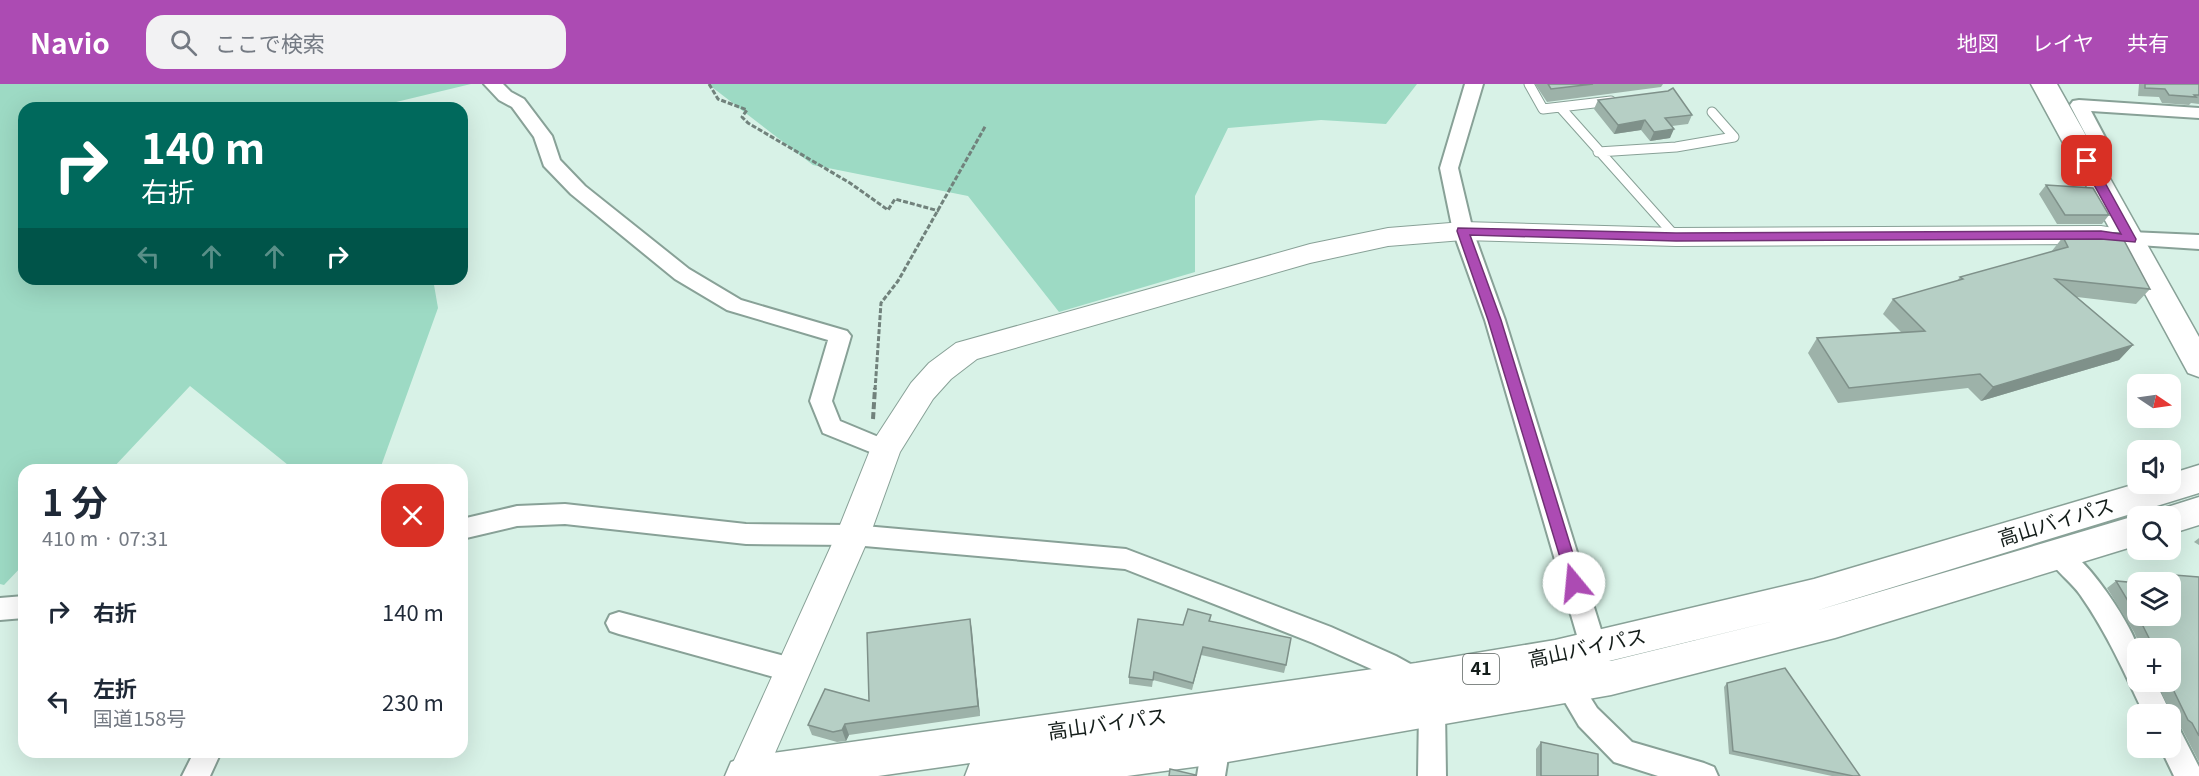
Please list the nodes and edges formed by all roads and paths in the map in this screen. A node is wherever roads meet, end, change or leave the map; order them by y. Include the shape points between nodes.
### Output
1 (493, 84) edge
2 (709, 84) edge
3 (1474, 84) edge
4 (1528, 84) edge
5 (2044, 84) edge
6 (1617, 100) edge
7 (1560, 107) junction
8 (1712, 112) dead end
9 (2199, 113) edge
10 (986, 125) dead end
11 (2076, 142) junction
12 (1598, 152) junction
13 (939, 211) junction
14 (1462, 231) junction
15 (1676, 237) junction
16 (2130, 239) junction
17 (2199, 242) edge
18 (2199, 365) edge
19 (878, 446) junction
20 (2199, 479) edge
21 (2199, 511) edge
22 (2181, 517) edge
23 (468, 528) edge
24 (2127, 533) edge
25 (853, 535) junction
26 (2058, 554) junction
27 (18, 608) edge
28 (0, 609) edge
29 (620, 623) dead end
30 (1594, 649) junction
31 (2127, 651) edge
32 (792, 670) junction
33 (1569, 687) junction
34 (1424, 695) junction
35 (205, 758) edge
36 (2180, 758) edge
37 (1213, 761) edge
38 (196, 776) edge
39 (746, 776) edge
40 (985, 776) edge
41 (1432, 776) edge
42 (1704, 776) edge
43 (2189, 776) edge

1 - 19 street via 518,103 543,136 551,162 578,190 682,274 734,305 840,336 821,401 831,427
2 - 13 path via 718,101 747,110 742,117 748,123 888,210 895,198
3 - 14 street via 1449,168
4 - 7 lane via 1543,108
5 - 11 highway
6 - 7 lane
7 - 12 lane
8 - 12 lane via 1734,137 1676,147
9 - 11 street via 2079,105 2099,143
10 - 13 path
11 - 16 highway
12 - 15 lane
13 - 19 path via 881,303
14 - 15 street
14 - 19 street via 1388,237 1310,254 968,351 940,370
14 - 30 street via 1495,320
15 - 16 street via 2101,235
16 - 17 street
16 - 18 highway
19 - 25 street
20 - 30 highway, 高山バイパス / 41 via 1814,595
21 - 22 highway
23 - 25 street via 517,516 565,514 746,534
24 - 26 highway, 高山バイパス / 41
25 - 32 street
25 - 34 street via 1126,559 1387,664
26 - 31 street via 2094,594
26 - 33 highway, 高山バイパス / 41 via 1835,622
27 - 28 street
29 - 32 street
30 - 34 highway, 高山バイパス / 41
32 - 39 street
33 - 34 highway, 高山バイパス / 41
33 - 42 street via 1588,717 1624,753
34 - 37 highway, 高山バイパス / 41
34 - 39 highway, 高山バイパス / 41
34 - 41 street
35 - 38 street
36 - 43 street
37 - 40 highway, 高山バイパス / 41

